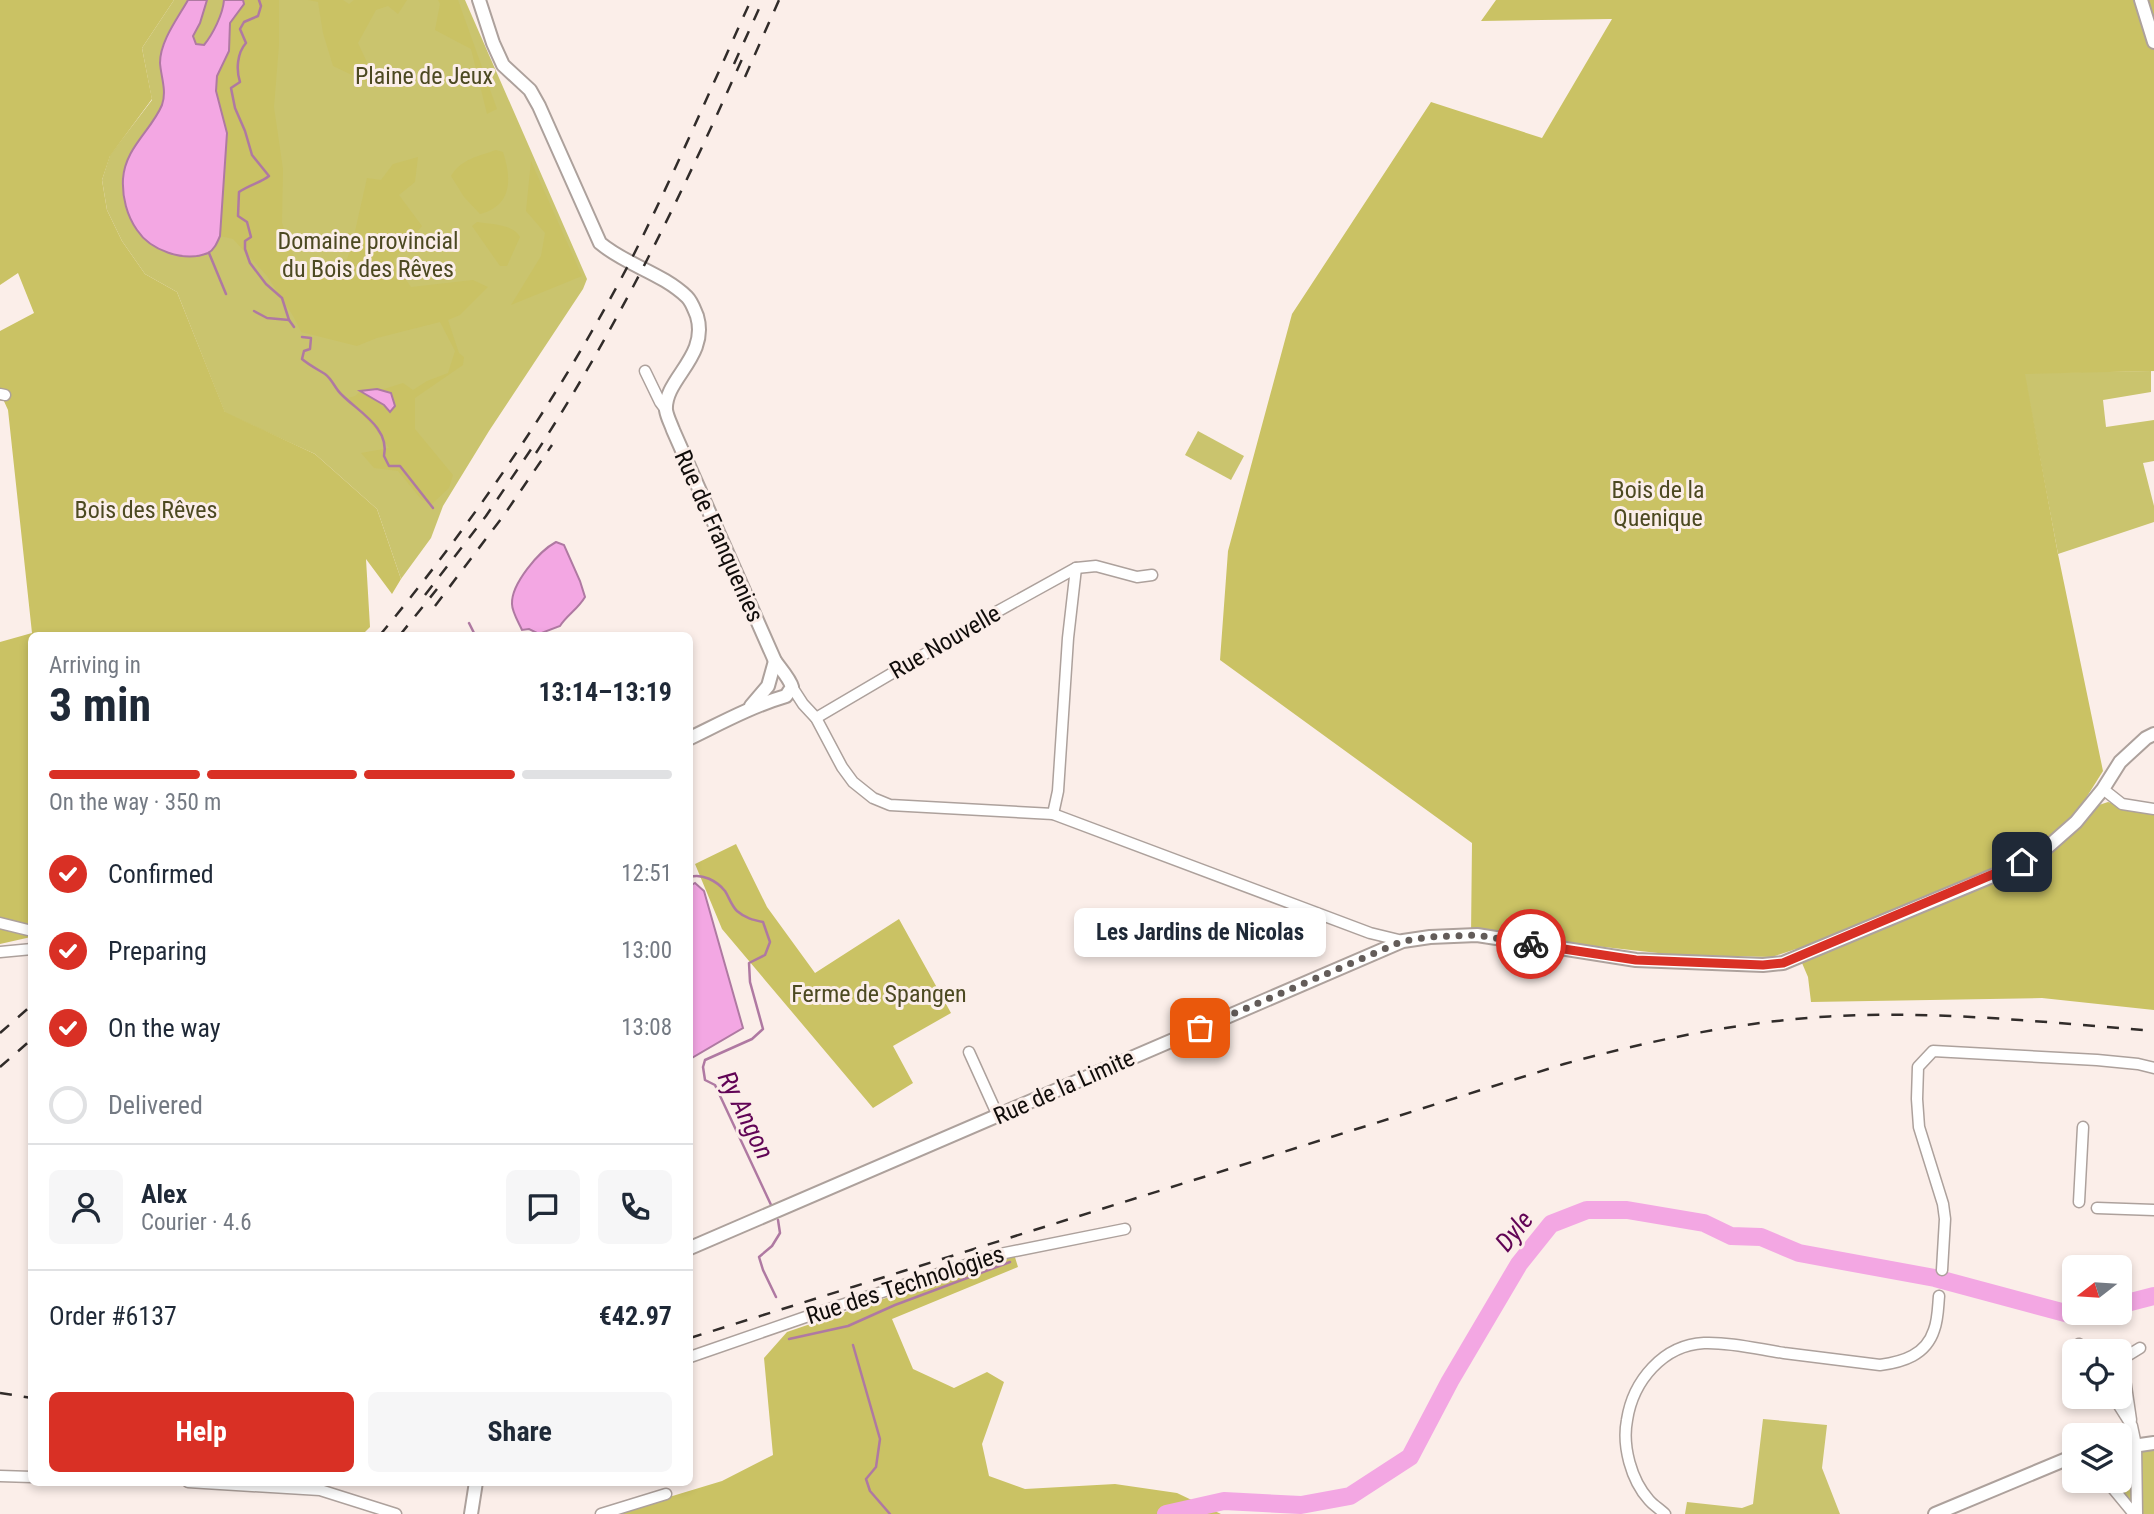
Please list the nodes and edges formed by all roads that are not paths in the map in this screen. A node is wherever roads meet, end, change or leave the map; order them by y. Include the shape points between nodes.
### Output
1 (479, 0) edge
2 (2141, 0) edge
3 (2154, 41) edge
4 (645, 371) dead end
5 (666, 410) junction
6 (1076, 568) junction
7 (1152, 576) dead end
8 (774, 680) junction
9 (785, 694) junction
10 (744, 711) junction
11 (816, 718) junction
12 (2154, 734) edge
13 (693, 736) edge
14 (2103, 789) junction
15 (2154, 810) edge
16 (1053, 814) junction
17 (0, 923) edge
18 (28, 930) edge
19 (1370, 933) junction
20 (1403, 941) junction
21 (28, 949) edge
22 (0, 952) edge
23 (1375, 952) junction
24 (968, 1052) dead end
25 (2154, 1068) edge
26 (998, 1116) junction
27 (2083, 1127) dead end
28 (2080, 1202) dead end
29 (2096, 1208) dead end
30 (2154, 1210) edge
31 (1125, 1229) dead end
32 (693, 1247) edge
33 (1942, 1270) dead end
34 (1939, 1296) dead end
35 (2140, 1348) dead end
36 (693, 1356) edge
37 (2132, 1423) edge
38 (2132, 1426) edge
39 (2154, 1443) edge
40 (2136, 1445) junction
41 (2132, 1446) edge
42 (2062, 1461) edge
43 (0, 1476) edge
44 (28, 1477) edge
45 (254, 1486) edge
46 (475, 1486) edge
47 (2117, 1493) edge
48 (666, 1494) dead end
49 (396, 1514) edge
50 (471, 1514) edge
51 (601, 1514) edge
52 (1665, 1514) edge
53 (1935, 1514) edge
54 (2136, 1514) edge

1 - 5 street via 503,65 530,90 600,243 692,303 699,328 697,343 671,390
2 - 3 street
4 - 5 street
5 - 8 street, Rue de Franquenies via 775,661
6 - 7 street via 1096,566 1137,577
6 - 11 street, Rue Nouvelle
6 - 16 street
8 - 9 street via 772,695
8 - 9 street via 790,681
8 - 10 street
9 - 10 street
9 - 11 street
10 - 13 street
11 - 16 street via 853,782 890,805
12 - 14 street, Rue de la Limite via 2120,762
14 - 15 street via 2122,804
14 - 20 street, Rue de la Limite via 2076,822 2042,852 1783,963 1636,960 1477,935
16 - 19 street
17 - 18 street
19 - 20 street
19 - 23 street
20 - 23 street, Rue de la Limite
21 - 22 street
23 - 26 street, Rue de la Limite
24 - 26 street
25 - 33 street via 2097,1060 1933,1051 1925,1058 1918,1067 1919,1127 1943,1204
26 - 32 street, Rue de la Limite
27 - 28 street
29 - 30 street
31 - 36 street, Rue des Technologies via 1000,1254
34 - 52 street via 1934,1331 1920,1353 1898,1363 1880,1365 1703,1343 1666,1356 1636,1389 1625,1432 1632,1473 1648,1499
35 - 37 street via 2122,1359
38 - 40 street
39 - 40 street
40 - 41 street
40 - 54 street
42 - 53 street
43 - 44 street
45 - 49 street via 320,1490
46 - 50 street
47 - 54 street
48 - 51 street

